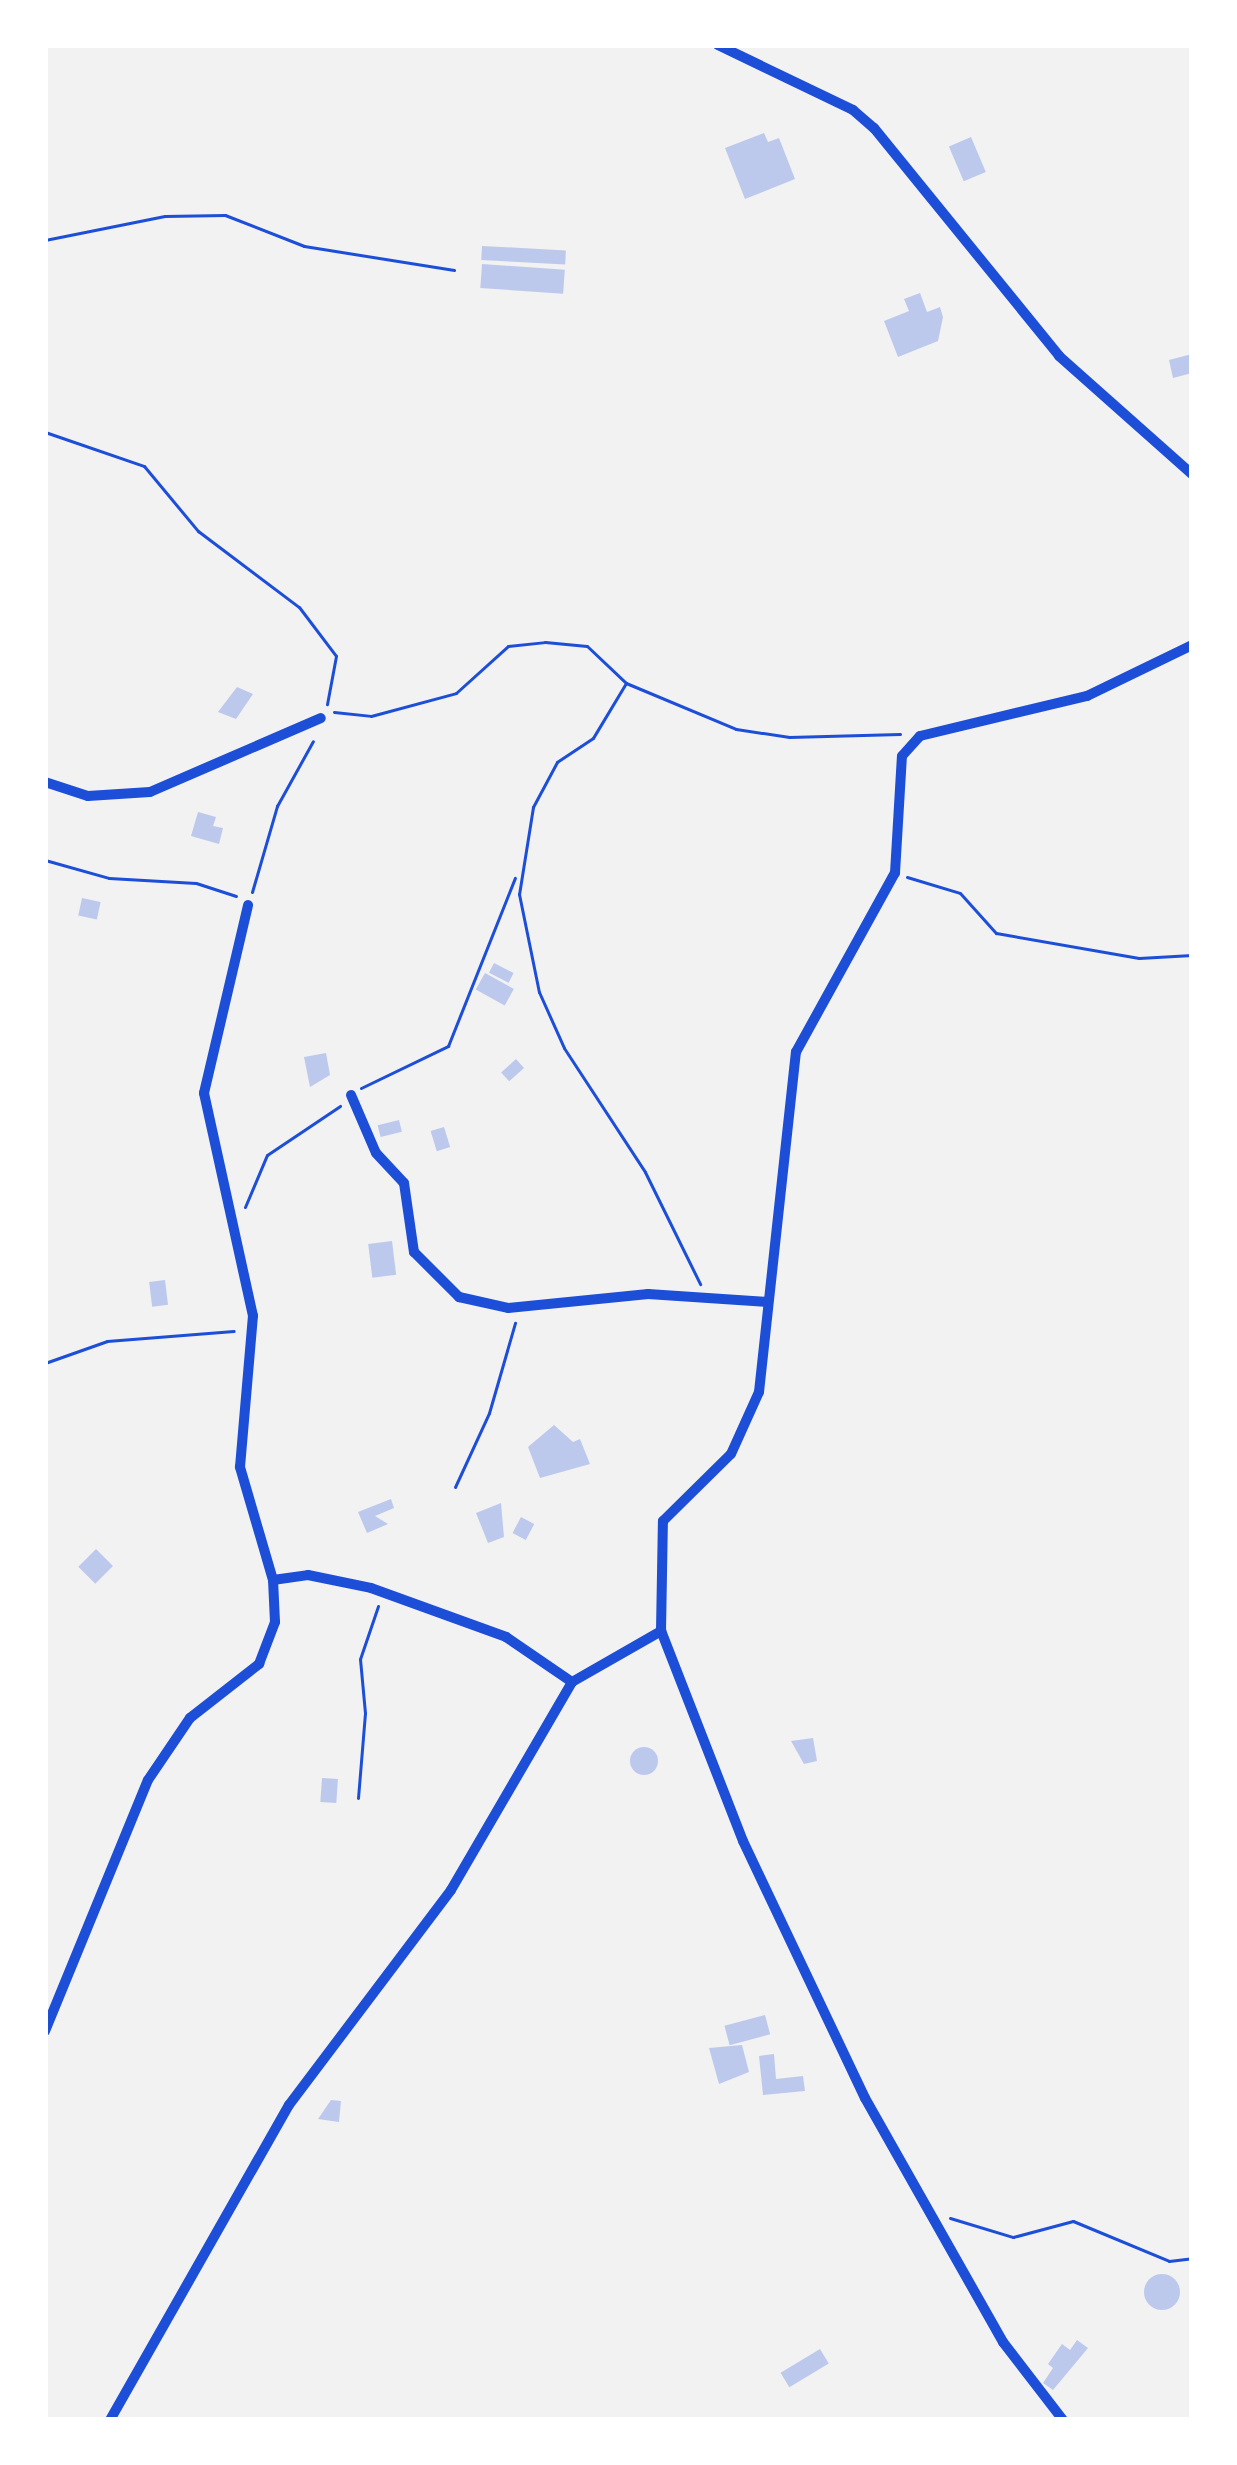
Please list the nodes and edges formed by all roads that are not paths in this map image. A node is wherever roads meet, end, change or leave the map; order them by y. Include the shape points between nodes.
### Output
1 (718, 45) edge
2 (1192, 475) edge
3 (1192, 645) edge
4 (323, 714) road end
5 (45, 782) edge
6 (248, 904) road end
7 (351, 1095) road end
8 (768, 1302) junction
9 (273, 1580) junction
10 (661, 1631) junction
11 (572, 1682) junction
12 (45, 2031) edge
13 (110, 2420) edge
14 (1064, 2420) edge

1 - 2 street via 853,110 874,128 1026,320
3 - 8 street via 1087,696 920,736 897,775 895,873 796,1052
4 - 5 street via 150,792 88,796
6 - 9 street via 205,1093 254,1335 240,1467
7 - 8 street via 376,1154 404,1184 422,1264 459,1297 524,1306 604,1296
8 - 10 street via 768,1354 749,1422 719,1470 682,1494 663,1521
9 - 11 street via 308,1575 382,1592 506,1637
9 - 12 street via 268,1651 169,1743
10 - 11 street
10 - 14 street via 742,1841 865,2098 1003,2342
11 - 13 street via 451,1890 289,2105

